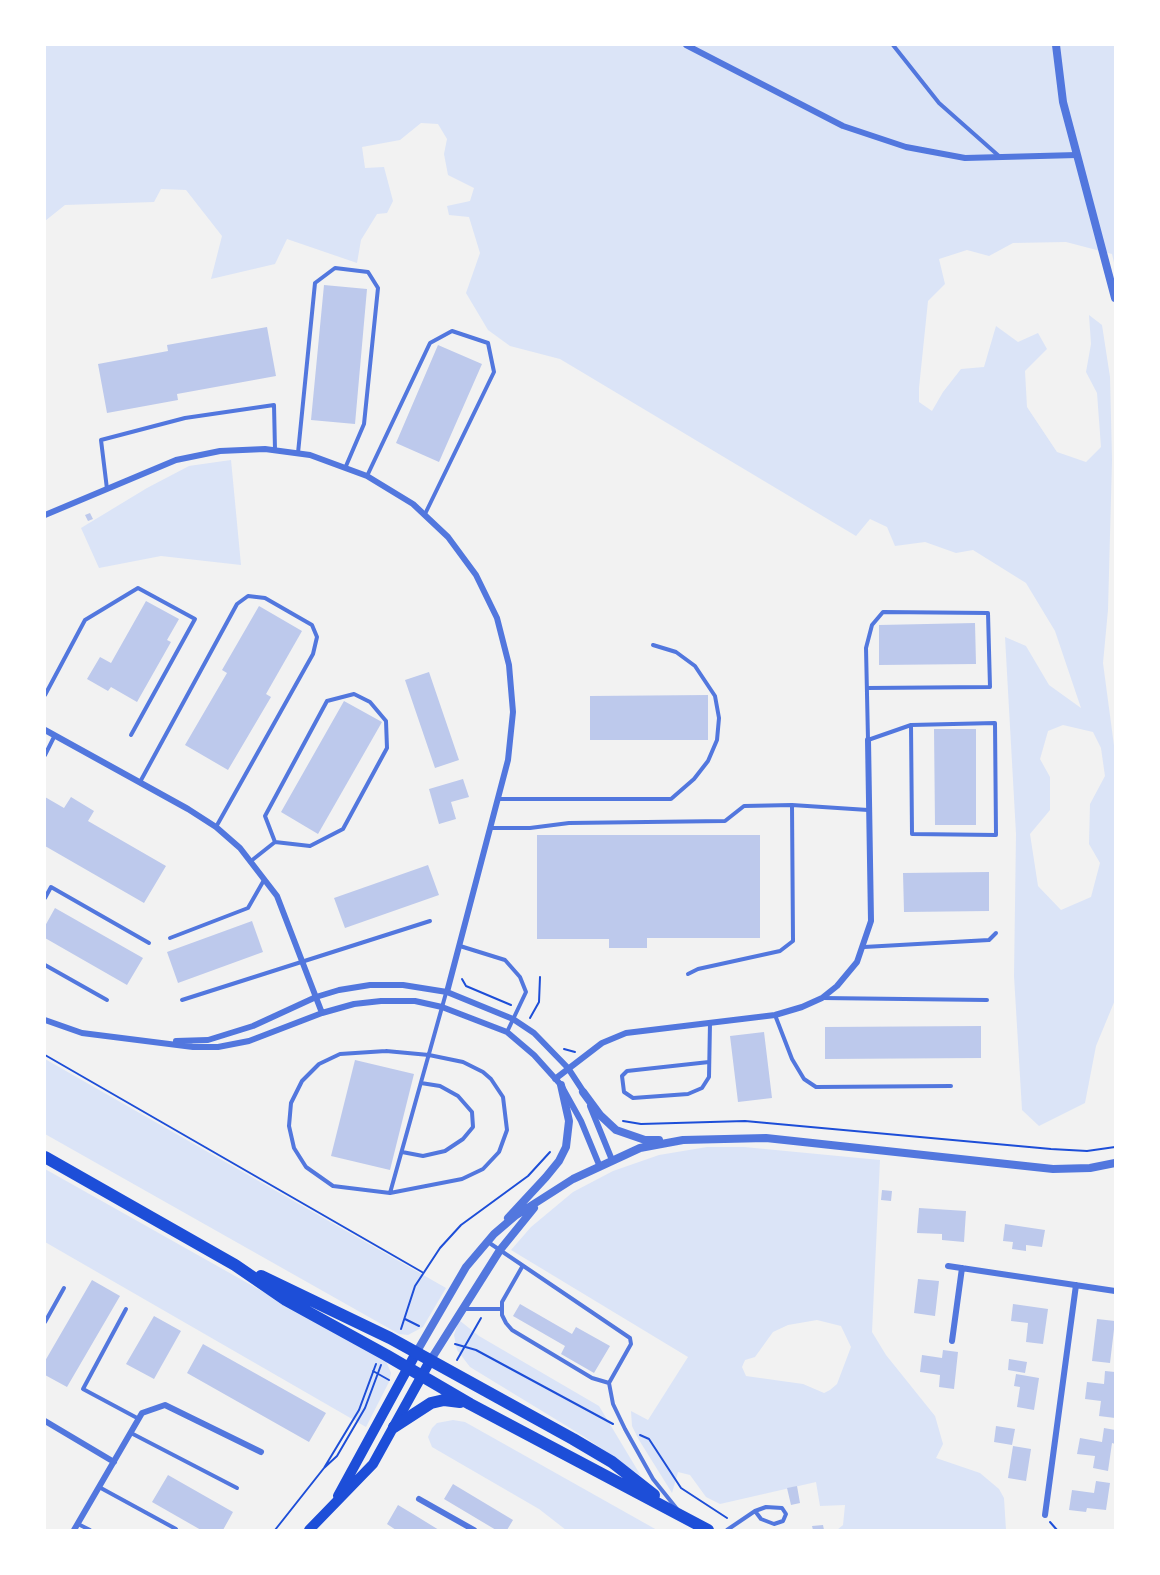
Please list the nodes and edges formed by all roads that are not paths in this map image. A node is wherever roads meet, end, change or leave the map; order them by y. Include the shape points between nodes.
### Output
1 (686, 45) edge
2 (893, 45) edge
3 (1056, 45) edge
4 (1077, 155) junction
5 (1002, 159) junction
6 (1115, 298) edge
7 (275, 450) junction
8 (298, 453) junction
9 (346, 466) junction
10 (367, 476) junction
11 (107, 489) junction
12 (425, 514) junction
13 (45, 515) edge
14 (653, 645) dead end
15 (867, 688) junction
16 (45, 695) edge
17 (911, 726) junction
18 (45, 729) edge
19 (55, 735) junction
20 (131, 735) dead end
21 (868, 740) junction
22 (45, 755) edge
23 (140, 782) junction
24 (498, 799) junction
25 (792, 805) junction
26 (868, 810) junction
27 (216, 827) junction
28 (489, 828) junction
29 (275, 842) junction
30 (251, 861) junction
31 (265, 879) junction
32 (45, 898) edge
33 (430, 921) dead end
34 (996, 933) dead end
35 (170, 938) dead end
36 (148, 943) dead end
37 (459, 945) junction
38 (864, 947) junction
39 (303, 961) junction
40 (45, 965) edge
41 (688, 974) dead end
42 (447, 992) junction
43 (316, 997) junction
44 (822, 998) junction
45 (107, 1000) dead end
46 (182, 1000) dead end
47 (987, 1000) dead end
48 (442, 1007) junction
49 (322, 1013) junction
50 (775, 1015) junction
51 (513, 1018) junction
52 (45, 1020) edge
53 (710, 1022) junction
54 (507, 1032) junction
55 (164, 1042) junction
56 (429, 1055) junction
57 (709, 1062) junction
58 (568, 1068) junction
59 (558, 1082) junction
60 (421, 1083) junction
61 (951, 1086) dead end
62 (584, 1092) junction
63 (683, 1140) junction
64 (401, 1152) junction
65 (45, 1157) edge
66 (612, 1160) junction
67 (1115, 1162) edge
68 (600, 1167) junction
69 (390, 1193) junction
70 (536, 1205) junction
71 (494, 1234) junction
72 (487, 1242) junction
73 (500, 1250) junction
74 (236, 1265) junction
75 (948, 1266) dead end
76 (522, 1267) junction
77 (962, 1268) junction
78 (1076, 1285) junction
79 (64, 1288) dead end
80 (1115, 1291) edge
81 (126, 1309) dead end
82 (502, 1309) junction
83 (461, 1310) junction
84 (45, 1322) edge
85 (952, 1341) dead end
86 (416, 1353) junction
87 (430, 1361) junction
88 (408, 1367) junction
89 (422, 1375) junction
90 (609, 1383) junction
91 (470, 1404) junction
92 (139, 1419) junction
93 (45, 1421) edge
94 (394, 1427) junction
95 (131, 1432) junction
96 (261, 1452) dead end
97 (114, 1462) junction
98 (99, 1487) junction
99 (237, 1488) dead end
100 (419, 1499) dead end
101 (335, 1501) junction
102 (755, 1511) junction
103 (1045, 1515) dead end
104 (683, 1517) junction
105 (78, 1523) junction
106 (176, 1529) edge
107 (74, 1530) edge
108 (90, 1530) edge
109 (309, 1530) edge
110 (474, 1530) edge
111 (708, 1530) edge
112 (727, 1530) edge

1 - 5 street via 843,126 906,147 965,158
2 - 5 lane via 939,103
3 - 4 street via 1062,102
4 - 5 street
4 - 6 street
7 - 8 street
7 - 11 street via 242,449 198,455 154,468
7 - 11 lane via 274,405 185,418 101,440
8 - 9 street
8 - 9 lane via 315,283 335,268 368,272 378,288 364,424
9 - 10 street
10 - 12 street
10 - 12 lane via 430,343 452,331 488,343 494,372
11 - 13 street
12 - 24 street via 476,575 504,641 513,712 508,760
14 - 24 lane via 676,652 696,666 715,696 717,740 694,779 670,799
15 - 15 lane via 866,648 872,625 883,612 988,613 990,687
15 - 21 lane
16 - 20 lane via 85,620 138,588 195,619
17 - 17 lane via 995,723 996,835 912,834
17 - 21 lane
18 - 19 street
19 - 22 lane
19 - 23 street
21 - 26 street
23 - 27 street
23 - 27 lane via 237,604 248,596 265,598 312,625 317,637 313,654
24 - 28 street
25 - 26 lane
25 - 28 lane via 744,806 724,821
25 - 41 lane via 793,941 780,951
26 - 38 street via 872,903
27 - 30 street
28 - 37 street
29 - 29 lane via 310,846 343,829 387,748 386,721 370,702 354,694 327,701 266,816
29 - 30 lane
30 - 31 street
31 - 35 lane via 248,908
31 - 39 street via 277,896
32 - 36 lane via 51,887
33 - 39 lane
34 - 38 lane via 989,940
37 - 42 street
37 - 51 lane via 506,960 520,977 526,992
38 - 44 street via 857,962
39 - 43 street
39 - 46 lane
40 - 45 lane
42 - 43 street via 370,985
42 - 48 lane
42 - 51 street
43 - 49 street
43 - 55 street via 253,1026 208,1040
44 - 47 lane
44 - 50 street
48 - 49 street via 381,1000
48 - 54 street
48 - 56 lane
49 - 55 street via 249,1041 193,1047
50 - 53 street
50 - 61 lane via 792,1059 804,1079 816,1087
51 - 54 lane
51 - 58 street via 534,1033
52 - 55 street via 82,1033
53 - 57 lane
53 - 58 street via 626,1033 602,1043
54 - 59 street
56 - 60 lane
56 - 69 lane via 474,1066 491,1079 507,1108 504,1142 492,1162 473,1175
56 - 69 lane via 386,1051 340,1054 309,1072 291,1103 291,1137 299,1158 314,1175 344,1190
57 - 57 lane via 709,1077 702,1088 688,1094 633,1098 624,1092 622,1076 627,1071
58 - 59 street
58 - 62 street
59 - 68 street via 581,1121
59 - 71 street via 569,1121 566,1147 546,1178
60 - 64 lane
60 - 64 lane via 440,1086 458,1096 472,1112 473,1127 445,1151 423,1156
62 - 63 street via 616,1130 645,1140
62 - 66 street
63 - 66 street via 640,1148
63 - 67 street via 766,1138 1053,1169 1090,1168
64 - 69 lane
65 - 74 highway
66 - 68 street
68 - 70 street via 573,1179
70 - 71 street
70 - 73 street
71 - 72 street
72 - 73 lane
72 - 86 street via 451,1291
73 - 76 lane
73 - 83 street
74 - 86 highway
74 - 88 highway via 286,1300
75 - 77 street
76 - 82 lane via 502,1302
76 - 90 lane via 630,1338
77 - 78 street
77 - 85 street
78 - 80 street
78 - 103 street
79 - 84 lane
81 - 92 lane via 83,1389
82 - 83 lane
82 - 90 lane via 512,1330 598,1382
83 - 87 street
86 - 87 highway
86 - 88 main road
87 - 89 main road
87 - 104 highway via 612,1462
88 - 89 highway
88 - 101 main road
89 - 91 highway
89 - 94 main road
90 - 104 lane via 613,1404 625,1429 653,1479
91 - 94 highway via 438,1401
91 - 104 highway
92 - 95 street
92 - 96 street via 142,1413 165,1405
93 - 97 street
94 - 101 main road via 373,1464
95 - 97 street
95 - 99 lane
97 - 98 street
98 - 105 street
98 - 106 lane
100 - 110 street
101 - 109 main road
102 - 102 lane via 760,1519 774,1524 783,1521 786,1514 775,1506
102 - 112 lane
104 - 111 highway
105 - 107 street
105 - 108 lane

